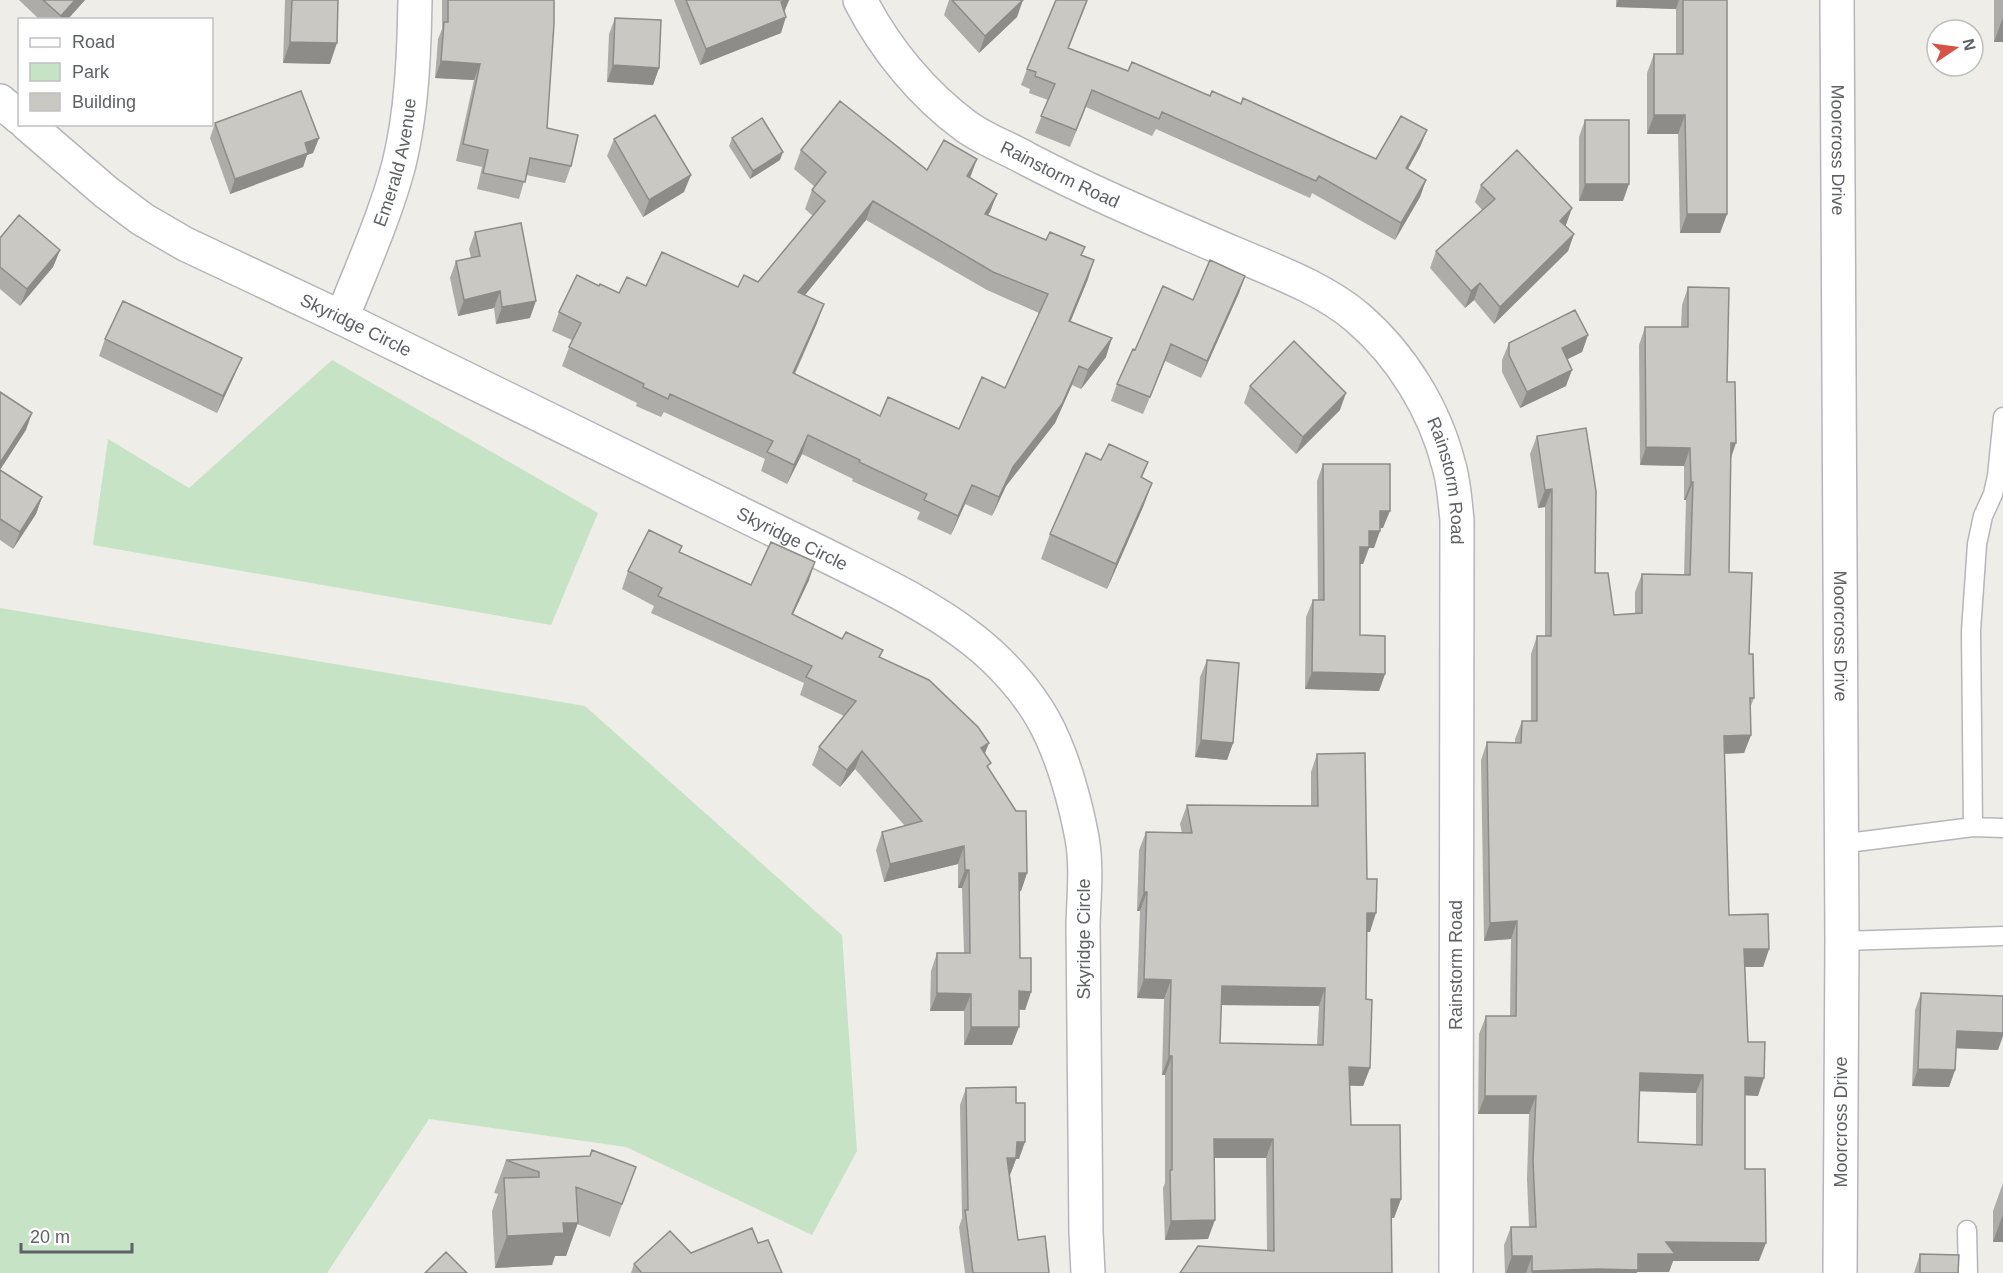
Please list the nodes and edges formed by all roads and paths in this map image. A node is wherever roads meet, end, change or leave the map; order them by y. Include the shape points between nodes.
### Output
1 (415, 0) edge
2 (860, 0) edge
3 (1837, 0) edge
4 (0, 101) edge
5 (18, 116) edge
6 (29, 126) edge
7 (342, 318) junction
8 (2003, 417) edge
9 (1973, 827) junction
10 (2003, 828) edge
11 (1840, 844) junction
12 (2003, 936) edge
13 (1842, 941) junction
14 (1967, 1230) dead end
15 (1088, 1273) edge
16 (1456, 1273) edge
17 (1840, 1273) edge
18 (1968, 1273) edge

1 - 7 street, Emerald Avenue via 410,94 399,162
2 - 16 street, Rainstorm Road via 895,56 929,95 968,128 1131,209 1320,293 1357,317 1391,352 1416,386 1436,427 1449,467 1457,520
3 - 11 street, Moorcross Drive
4 - 5 street
6 - 7 street, Skyridge Circle via 142,219 185,244
7 - 15 street, Skyridge Circle via 899,592 972,638 1026,694 1044,721 1058,754 1082,839
8 - 9 lane via 1997,476 1977,544 1971,631
9 - 10 lane
9 - 11 lane
11 - 13 street, Moorcross Drive
12 - 13 lane
13 - 17 street, Moorcross Drive
14 - 18 lane

